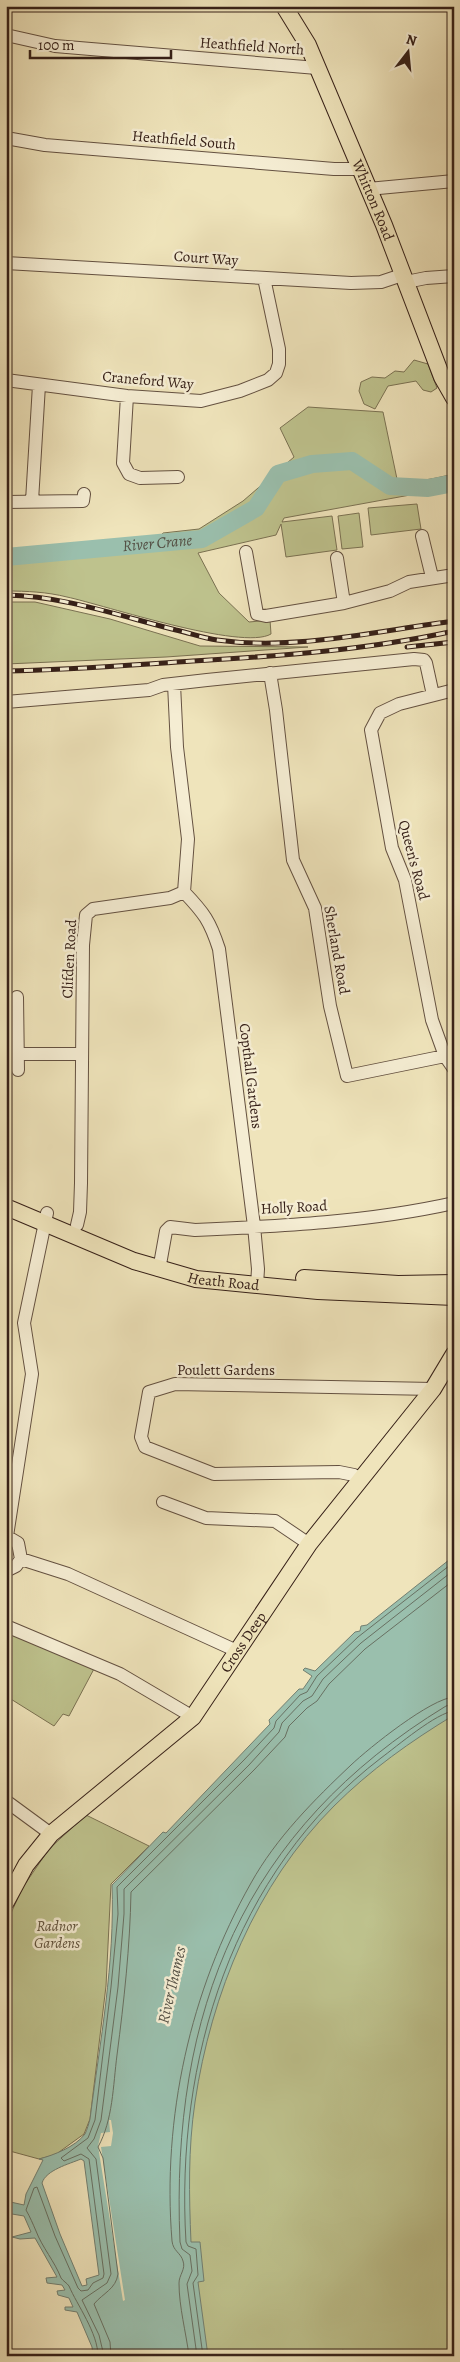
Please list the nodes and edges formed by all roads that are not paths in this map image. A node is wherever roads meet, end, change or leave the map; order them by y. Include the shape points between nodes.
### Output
1 (284, 6) edge
2 (6, 35) edge
3 (318, 68) junction
4 (6, 138) edge
5 (360, 169) junction
6 (454, 181) edge
7 (368, 189) junction
8 (6, 263) edge
9 (454, 276) edge
10 (264, 278) junction
11 (404, 278) junction
12 (6, 380) edge
13 (39, 385) junction
14 (127, 396) junction
15 (454, 398) edge
16 (178, 477) dead end
17 (84, 494) dead end
18 (32, 501) junction
19 (6, 502) edge
20 (422, 536) dead end
21 (246, 552) dead end
22 (337, 558) dead end
23 (454, 575) edge
24 (432, 577) junction
25 (344, 603) junction
26 (270, 673) junction
27 (174, 684) junction
28 (454, 690) edge
29 (433, 695) junction
30 (6, 702) edge
31 (184, 892) junction
32 (17, 997) dead end
33 (18, 1054) junction
34 (82, 1054) junction
35 (445, 1056) junction
36 (454, 1069) edge
37 (18, 1070) dead end
38 (6, 1196) edge
39 (454, 1203) edge
40 (6, 1207) edge
41 (46, 1218) junction
42 (76, 1225) junction
43 (254, 1226) junction
44 (160, 1264) junction
45 (257, 1280) junction
46 (454, 1283) edge
47 (454, 1297) edge
48 (454, 1354) edge
49 (433, 1389) junction
50 (362, 1479) junction
51 (163, 1502) dead end
52 (7, 1536) edge
53 (309, 1544) junction
54 (21, 1559) junction
55 (6, 1571) edge
56 (6, 1626) edge
57 (237, 1651) junction
58 (193, 1717) junction
59 (6, 1801) edge
60 (51, 1834) junction
61 (6, 1902) edge

1 - 3 main road, Whitton Road
2 - 3 street, Heathfield North via 55,46
3 - 5 main road, Whitton Road
4 - 5 street, Heathfield South via 45,145
5 - 7 main road, Whitton Road
6 - 7 street
7 - 11 main road, Whitton Road
8 - 10 street, Court Way
9 - 11 street, Court Way
10 - 11 street, Court Way via 378,282
10 - 14 street, Craneford Way via 279,349 276,373 268,380 202,401
11 - 15 main road, Whitton Road via 442,377
12 - 13 street, Craneford Way
13 - 14 street, Craneford Way
13 - 18 street
14 - 16 street via 123,463 129,474 140,478
17 - 18 street via 83,501
18 - 19 street
20 - 24 street
21 - 25 street via 257,614 284,614
22 - 25 street
23 - 24 street
24 - 25 street
26 - 27 street
26 - 29 street via 419,659 426,663
26 - 35 street, Sherland Road via 293,860 315,908 330,1006 347,1076
27 - 30 street via 149,690
27 - 31 street via 177,747 188,839
28 - 29 street, Queen's Road
29 - 35 street, Queen's Road via 380,713 371,730 392,848 405,880 432,1020
31 - 34 street, Clifden Road via 170,898 93,909 86,915
31 - 43 street, Copthall Gardens via 204,912 219,949
32 - 33 street
33 - 34 street
33 - 37 street
34 - 42 street, Clifden Road via 80,1202
35 - 36 street, Queen's Road
38 - 41 main road, Heath Road
39 - 43 street, Holly Road via 406,1214
40 - 41 main road, Heath Road
41 - 42 main road, Heath Road
41 - 44 main road, Heath Road
41 - 52 street via 24,1323 32,1374
42 - 44 main road, Heath Road
43 - 44 street, Holly Road via 195,1230 167,1228
43 - 45 street, Copthall Gardens
44 - 45 main road, Heath Road via 218,1271
45 - 46 main road, Heath Road
45 - 47 main road, Heath Road via 391,1295
48 - 49 main road, Cross Deep
49 - 50 main road, Cross Deep
49 - 50 street, Poulett Gardens via 176,1384 149,1392 141,1437 145,1446 154,1450 214,1474 339,1472
50 - 53 main road, Cross Deep
51 - 53 street via 206,1518 275,1521
52 - 54 street via 18,1543
53 - 57 main road, Cross Deep
54 - 55 street
54 - 57 street via 68,1574
56 - 58 street via 120,1674
57 - 58 main road, Cross Deep
58 - 60 main road, Cross Deep
59 - 60 street
60 - 61 main road, Cross Deep via 26,1865

